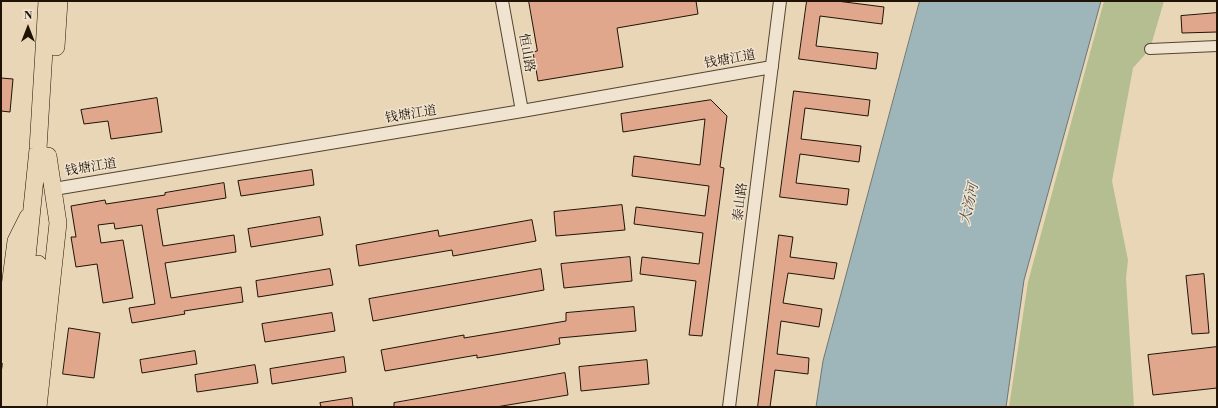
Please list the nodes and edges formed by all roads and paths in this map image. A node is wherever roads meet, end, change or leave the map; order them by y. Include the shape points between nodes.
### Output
1 (47, 1) edge
2 (59, 1) edge
3 (502, 1) edge
4 (780, 1) edge
5 (1217, 46) edge
6 (1150, 49) dead end
7 (772, 67) junction
8 (522, 111) junction
9 (48, 156) junction
10 (54, 189) junction
11 (32, 210) junction
12 (32, 266) junction
13 (1, 355) edge
14 (5, 407) edge
15 (21, 407) edge
16 (38, 407) edge
17 (729, 407) edge

1 - 11 highway
2 - 9 highway
3 - 8 street, 恒山路
4 - 7 street, 泰山路
5 - 6 street
7 - 8 street, 钱塘江道
7 - 17 street, 泰山路
8 - 10 street, 钱塘江道
9 - 10 highway
9 - 12 highway
10 - 16 highway via 58,223
11 - 12 highway
11 - 13 highway via 16,241
12 - 14 highway
12 - 15 highway

